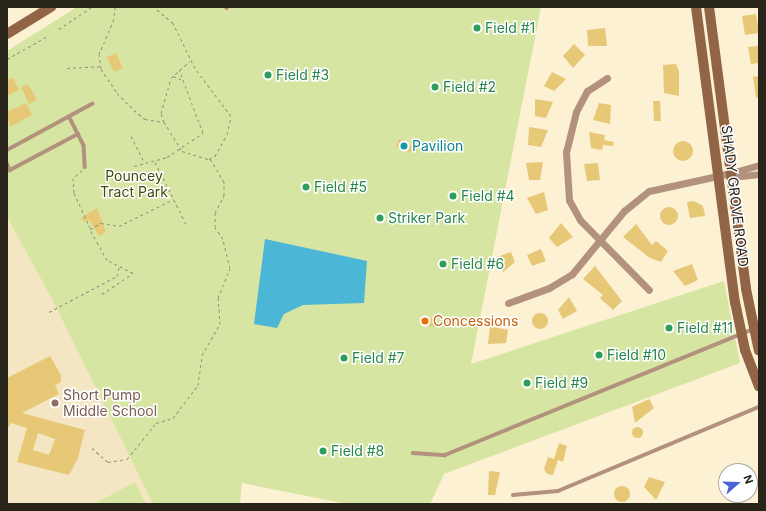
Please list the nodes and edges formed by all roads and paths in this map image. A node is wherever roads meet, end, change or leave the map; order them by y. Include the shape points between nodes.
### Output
1 (51, 7) edge
2 (92, 7) edge
3 (115, 7) edge
4 (154, 7) edge
5 (696, 7) edge
6 (709, 7) edge
7 (59, 29) dead end
8 (7, 34) edge
9 (46, 37) dead end
10 (7, 59) edge
11 (191, 61) junction
12 (100, 66) junction
13 (67, 68) dead end
14 (179, 69) junction
15 (172, 76) junction
16 (607, 78) dead end
17 (183, 80) junction
18 (92, 104) dead end
19 (70, 118) junction
20 (164, 122) junction
21 (78, 134) junction
22 (131, 136) dead end
23 (178, 146) junction
24 (7, 150) edge
25 (209, 159) junction
26 (144, 161) junction
27 (154, 161) junction
28 (7, 163) edge
29 (759, 165) edge
30 (134, 166) dead end
31 (86, 167) joint
32 (731, 173) junction
33 (759, 174) edge
34 (718, 175) junction
35 (174, 199) junction
36 (186, 224) dead end
37 (90, 229) junction
38 (599, 241) junction
39 (119, 266) junction
40 (649, 290) dead end
41 (102, 294) dead end
42 (508, 303) dead end
43 (49, 312) dead end
44 (753, 329) junction
45 (741, 334) junction
46 (759, 351) edge
47 (759, 386) edge
48 (759, 407) edge
49 (92, 448) dead end
50 (413, 453) dead end
51 (513, 495) dead end

1 - 8 main road
2 - 7 path
3 - 12 path via 114,19 99,54
4 - 11 path via 173,23
5 - 34 main road, SHADY GROVE ROAD
6 - 32 main road, SHADY GROVE ROAD
9 - 10 path
11 - 14 path
11 - 25 path via 231,116 227,134 215,156
12 - 13 path
12 - 20 path via 117,93 134,110 145,119
14 - 15 path
14 - 17 path
15 - 17 path
15 - 20 path via 161,113
16 - 38 street via 587,91 576,112 566,152 569,200 580,220
17 - 23 path via 203,133
18 - 19 lane
19 - 21 lane
19 - 24 lane
20 - 23 path
21 - 28 lane via 10,170
21 - 31 lane via 84,147
22 - 26 path
23 - 25 path via 199,158
23 - 27 path via 167,157
25 - 49 path via 224,182 224,195 215,213 215,227 223,239 230,268 218,298 220,324 202,355 198,385 173,418 156,423 127,459 108,462
26 - 27 path
26 - 30 path
27 - 35 path
29 - 32 street
31 - 37 path via 75,174 74,194
32 - 33 street
32 - 34 street
32 - 44 main road, SHADY GROVE ROAD
34 - 38 street via 649,191 624,211
34 - 45 main road, SHADY GROVE ROAD
35 - 36 path
35 - 37 path via 119,226 101,223
37 - 39 path via 107,260
38 - 40 street
38 - 42 street via 572,274 549,288
39 - 41 path via 133,275
39 - 43 path via 117,276
44 - 45 lane
44 - 46 main road, SHADY GROVE ROAD
45 - 47 main road, SHADY GROVE ROAD
45 - 50 lane via 445,455
48 - 51 lane via 558,492

